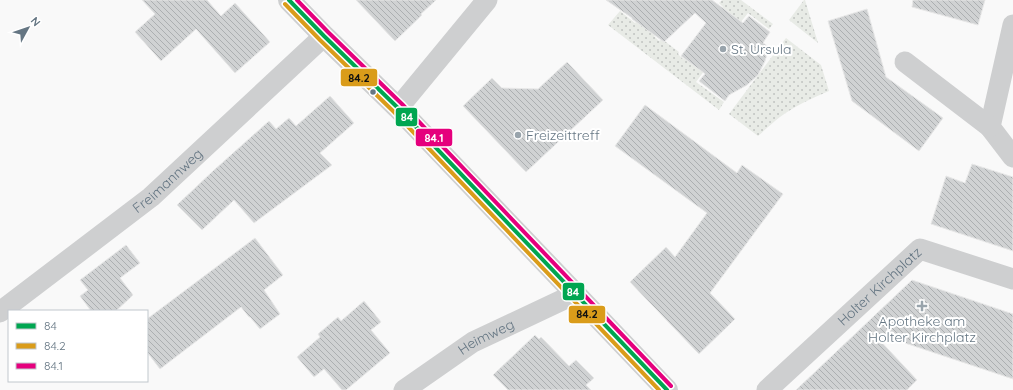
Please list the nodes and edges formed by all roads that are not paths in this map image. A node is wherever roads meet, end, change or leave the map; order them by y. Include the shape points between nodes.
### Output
1 (290, 0) edge
2 (487, 0) edge
3 (1013, 24) edge
4 (324, 36) junction
5 (905, 62) dead end
6 (398, 108) junction
7 (990, 127) junction
8 (1013, 157) edge
9 (1013, 279) edge
10 (575, 294) junction
11 (0, 312) edge
12 (404, 390) edge
13 (667, 390) edge
14 (767, 390) edge

1 - 4 street
2 - 6 street
3 - 7 street
4 - 6 street
4 - 11 street, Freimannweg via 151,197
5 - 7 street
6 - 10 street
7 - 8 street
9 - 14 street, Holter Kirchplatz via 920,249
10 - 12 street, Heimweg via 473,342
10 - 13 street

